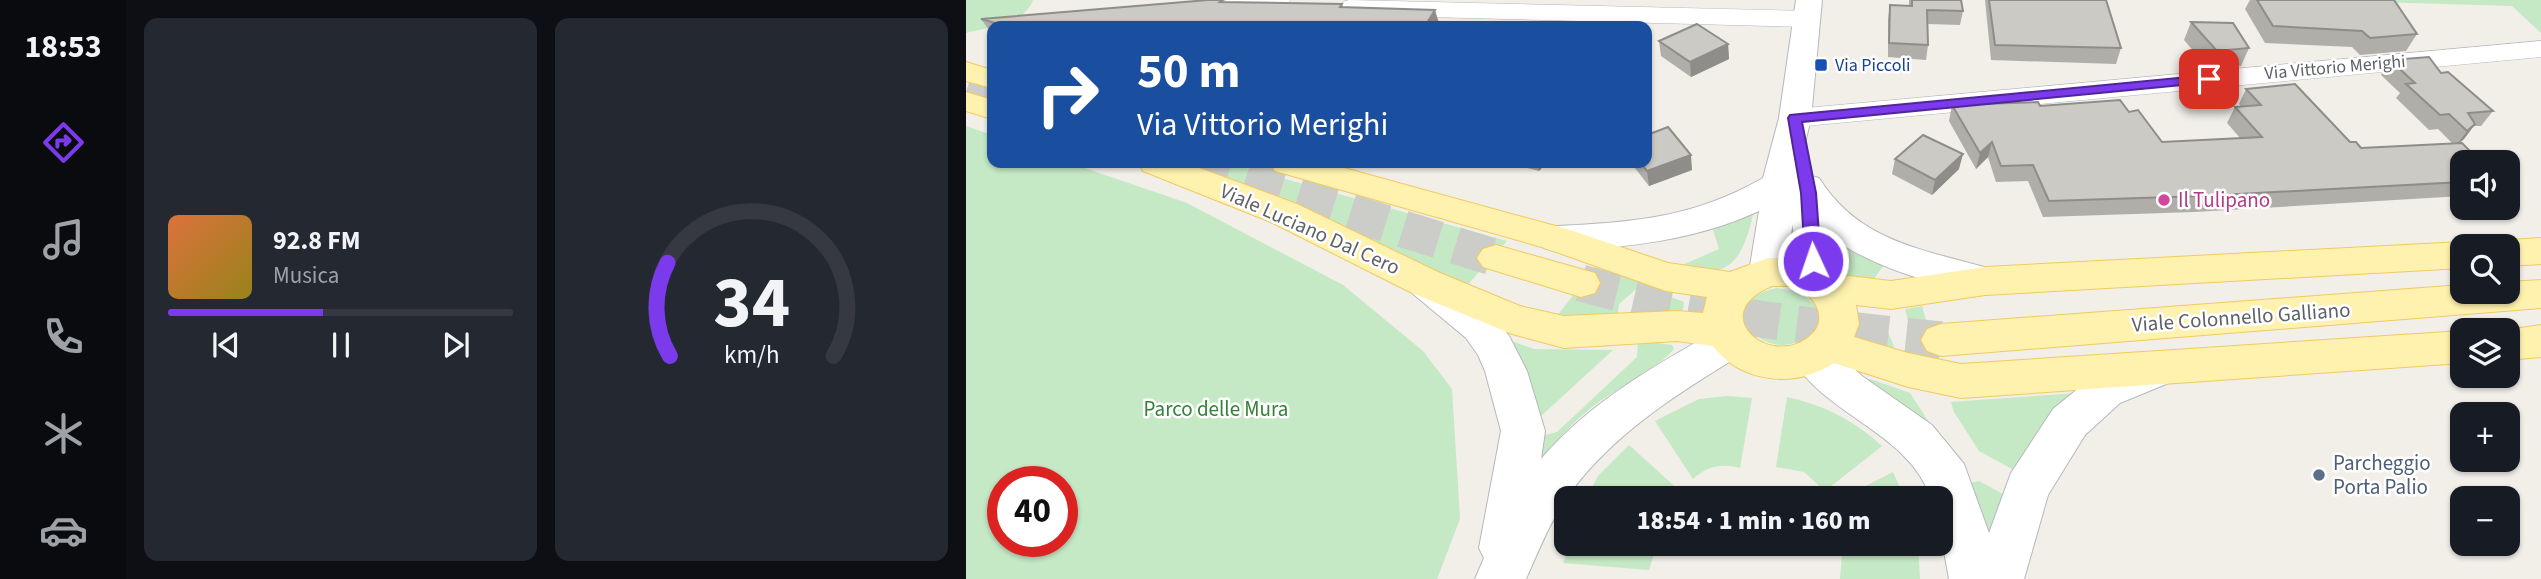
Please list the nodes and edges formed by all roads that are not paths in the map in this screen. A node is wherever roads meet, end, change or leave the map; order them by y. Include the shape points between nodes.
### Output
1 (1238, 0) edge
2 (1283, 3) edge
3 (1329, 7) edge
4 (1808, 9) edge
5 (2541, 49) edge
6 (966, 71) edge
7 (987, 77) edge
8 (966, 101) edge
9 (987, 108) edge
10 (1795, 118) junction
11 (1168, 168) edge
12 (1305, 168) edge
13 (1793, 189) junction
14 (1557, 239) junction
15 (2541, 251) edge
16 (2520, 252) edge
17 (2450, 256) edge
18 (1496, 257) tunnel mouth
19 (1751, 280) junction
20 (1985, 281) junction
21 (1426, 282) junction
22 (1581, 283) tunnel mouth
23 (1818, 283) junction
24 (2541, 294) edge
25 (1727, 337) junction
26 (1941, 340) tunnel mouth
27 (2541, 341) edge
28 (2520, 343) edge
29 (2450, 348) edge
30 (1820, 351) junction
31 (2157, 370) junction
32 (1499, 579) edge
33 (1974, 579) edge
34 (1999, 579) edge

1 - 2 street via 1247,6
3 - 4 street
4 - 10 street
5 - 10 street, Via Vittorio Merighi
6 - 7 main road
8 - 9 main road
10 - 13 street
11 - 21 main road, Viale Luciano Dal Cero via 1284,213
12 - 14 main road
13 - 14 street via 1665,231
13 - 19 street
13 - 20 street via 1863,240 1924,268
13 - 23 street
14 - 19 main road via 1666,277
15 - 16 main road
17 - 20 main road
18 - 22 main road
19 - 23 main road via 1791,273
19 - 25 main road via 1724,300 1720,315
20 - 23 main road via 1891,295
21 - 25 main road, Viale Luciano Dal Cero via 1512,319 1564,331 1677,326
21 - 32 street, Viale Luciano Dal Cero via 1480,327 1495,347 1523,431
23 - 30 main road via 1833,296 1840,321 1836,334
24 - 26 main road, Viale Colonnello Galliano
25 - 30 main road via 1744,353 1771,363 1798,361
25 - 32 street, Viale Luciano Dal Cero via 1627,406 1578,449 1551,482
27 - 28 main road
29 - 31 main road
30 - 31 main road via 1961,380
30 - 33 street via 1847,388 1916,439 1948,479
31 - 34 street via 2105,391 2069,422 2027,488

